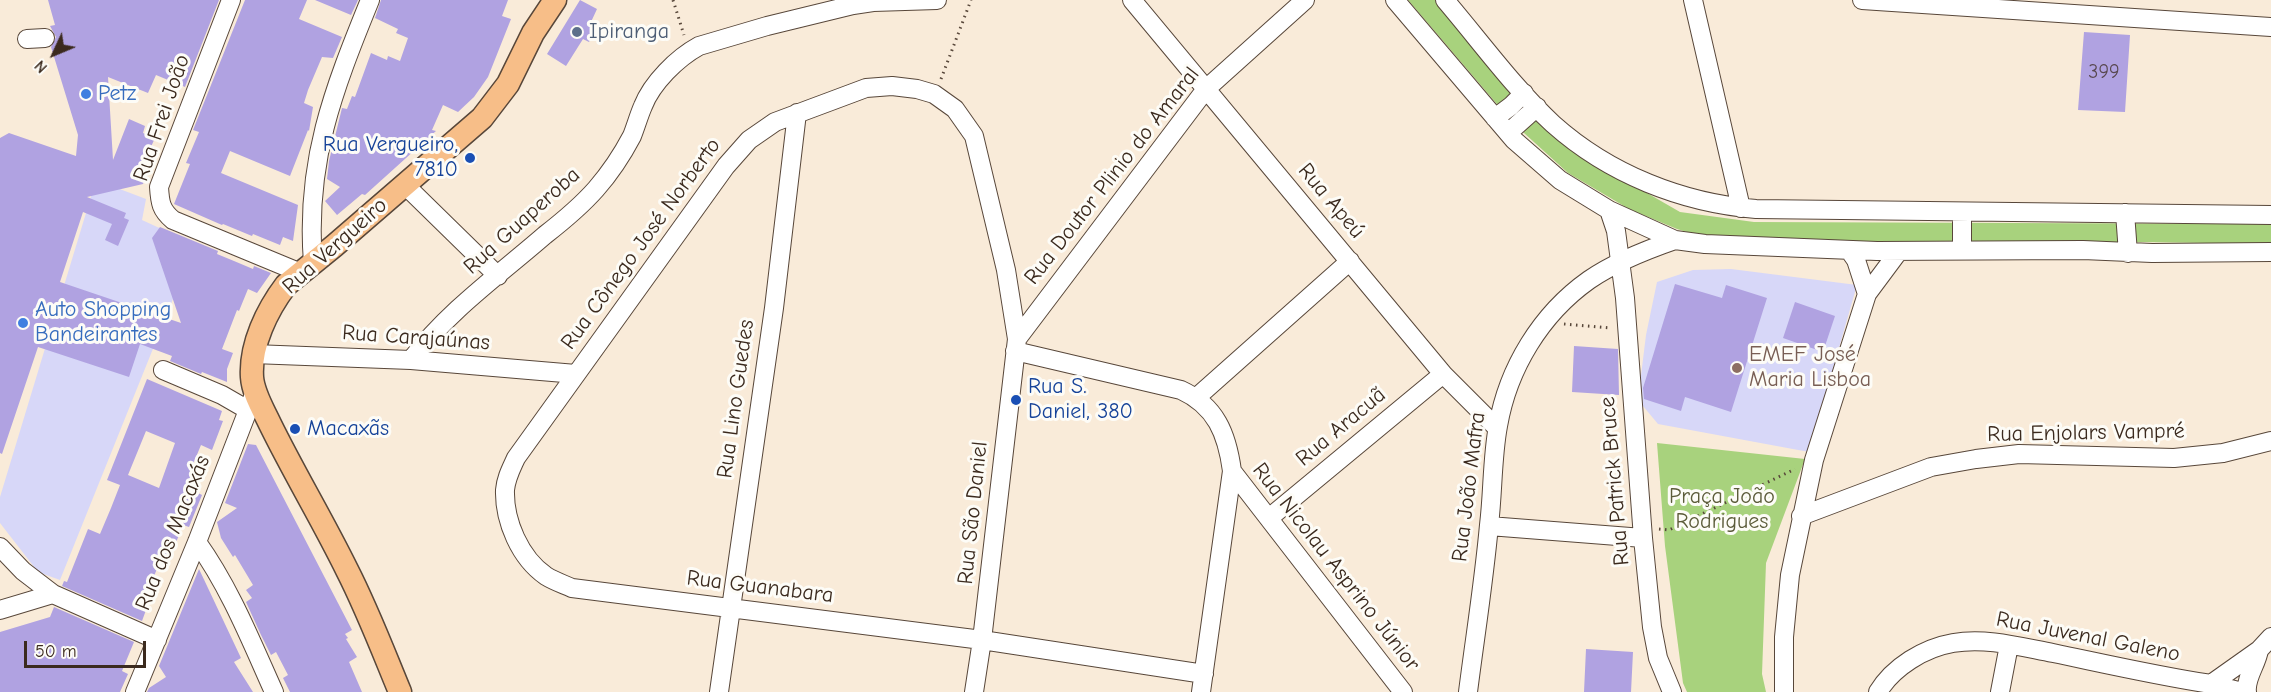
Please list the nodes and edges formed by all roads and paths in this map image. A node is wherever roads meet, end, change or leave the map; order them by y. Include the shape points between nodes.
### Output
1 (231, 0) edge
2 (370, 0) edge
3 (539, 0) edge
4 (555, 0) edge
5 (673, 0) edge
6 (937, 0) edge
7 (971, 0) edge
8 (1132, 0) edge
9 (1305, 0) edge
10 (1395, 0) edge
11 (1445, 0) edge
12 (1693, 0) edge
13 (1862, 0) edge
14 (2271, 27) edge
15 (533, 33) junction
16 (689, 51) junction
17 (938, 87) dead end
18 (1206, 89) junction
19 (1524, 93) junction
20 (1537, 107) junction
21 (797, 113) junction
22 (1495, 118) junction
23 (1508, 133) junction
24 (405, 185) junction
25 (1741, 208) junction
26 (1609, 210) junction
27 (1962, 213) junction
28 (2125, 213) junction
29 (2271, 214) edge
30 (1675, 240) junction
31 (1849, 250) junction
32 (1962, 250) junction
33 (1899, 251) junction
34 (2271, 252) edge
35 (2128, 253) junction
36 (1350, 261) junction
37 (1619, 263) junction
38 (307, 268) junction
39 (498, 276) junction
40 (1868, 294) junction
41 (1545, 323) junction
42 (1628, 330) junction
43 (1016, 345) junction
44 (253, 354) junction
45 (411, 360) junction
46 (164, 370) dead end
47 (576, 374) junction
48 (1443, 374) junction
49 (1197, 398) junction
50 (251, 401) junction
51 (1497, 428) junction
52 (2271, 441) edge
53 (1814, 460) junction
54 (1232, 471) junction
55 (1801, 516) junction
56 (1269, 518) junction
57 (1489, 526) junction
58 (1643, 533) junction
59 (197, 542) junction
60 (0, 547) edge
61 (53, 594) junction
62 (730, 607) junction
63 (0, 610) edge
64 (157, 640) junction
65 (982, 640) junction
66 (2265, 644) edge
67 (2009, 645) junction
68 (1202, 683) edge
69 (2211, 684) junction
70 (142, 688) edge
71 (274, 692) edge
72 (400, 692) edge
73 (719, 692) edge
74 (974, 692) edge
75 (1403, 692) edge
76 (1468, 692) edge
77 (1672, 692) edge
78 (1784, 692) edge
79 (1878, 692) edge
80 (2000, 692) edge
81 (2241, 692) edge
82 (2247, 692) edge

1 - 38 street, Rua Frei João via 159,188 159,203 173,220
2 - 38 street via 338,79 320,140
3 - 15 main road, Rua Vergueiro
4 - 15 main road, Rua Vergueiro
5 - 16 path
6 - 16 street, Rua Guaperoba via 853,5 767,26
7 - 17 path
8 - 18 street, Rua Apeú
9 - 18 street, Rua Doutor Plinio do Amaral
10 - 22 street
11 - 19 street
12 - 25 street
13 - 14 street
15 - 24 main road, Rua Vergueiro via 508,84 482,118
16 - 39 street, Rua Guaperoba via 651,91 620,157 597,188
18 - 36 street, Rua Apeú
18 - 43 street, Rua Doutor Plinio do Amaral
19 - 20 street
19 - 22 street
20 - 23 street
20 - 25 street via 1593,153 1637,180
21 - 43 street, Rua Cônego José Norberto via 866,88 892,86 934,94 955,109 974,136 1006,270
21 - 47 street, Rua Cônego José Norberto via 761,131 737,153
21 - 62 street, Rua Lino Guedes via 774,308
22 - 23 street
23 - 26 street via 1560,180
24 - 38 main road, Rua Vergueiro
24 - 39 street
25 - 27 street
26 - 30 street
26 - 37 street
27 - 28 street
27 - 32 street
28 - 29 street
28 - 35 street
30 - 31 street via 1735,247
30 - 37 street, Rua João Mafra
31 - 33 street
31 - 40 street
32 - 33 street
32 - 35 street
33 - 40 street
34 - 35 street
36 - 48 street, Rua Apeú
36 - 49 street
37 - 41 street, Rua João Mafra via 1561,302
37 - 42 street, Rua Patrick Bruce
38 - 44 main road, Rua Vergueiro via 282,290 260,331
39 - 45 street, Rua Guaperoba via 435,331
40 - 53 street
41 - 42 path
41 - 51 street, Rua João Mafra via 1514,373
42 - 58 street, Rua Patrick Bruce
43 - 49 street
43 - 65 street, Rua São Daniel
44 - 45 street, Rua Carajaúnas
44 - 50 main road, Rua Vergueiro
45 - 47 street, Rua Carajaúnas
46 - 50 street via 222,395
47 - 62 street, Rua Guanabara via 533,432 508,476 507,512 524,554 548,578 572,588
48 - 51 street, Rua Apeú
48 - 56 street, Rua Aracuã
49 - 54 street via 1223,434
50 - 59 street, Rua dos Macaxás
50 - 72 main road, Rua Vergueiro via 281,446 348,571
51 - 57 street, Rua João Mafra
52 - 55 street, Rua Enjolars Vampré via 2223,453 2174,458 2019,454 1976,459 1931,467
53 - 55 street
53 - 58 path via 1669,530
54 - 56 street, Rua Nicolau Asprino Júnior
54 - 68 street
55 - 78 street via 1784,637
56 - 75 street, Rua Nicolau Asprino Júnior
57 - 58 street
57 - 76 street, Rua João Mafra
58 - 77 street, Rua Patrick Bruce via 1652,627 1658,658
59 - 64 street, Rua dos Macaxás
59 - 71 street via 231,597
60 - 61 street
61 - 63 street
61 - 64 street
62 - 65 street, Rua Guanabara
62 - 73 street, Rua Lino Guedes
64 - 70 street, Rua dos Macaxás
65 - 68 street, Rua Guanabara
65 - 74 street, Rua São Daniel
66 - 69 street
66 - 82 street
67 - 69 street, Rua Juvenal Galeno
67 - 79 street, Rua Juvenal Galeno via 1973,641 1932,649 1898,669
67 - 80 street
69 - 81 street, Rua Juvenal Galeno

